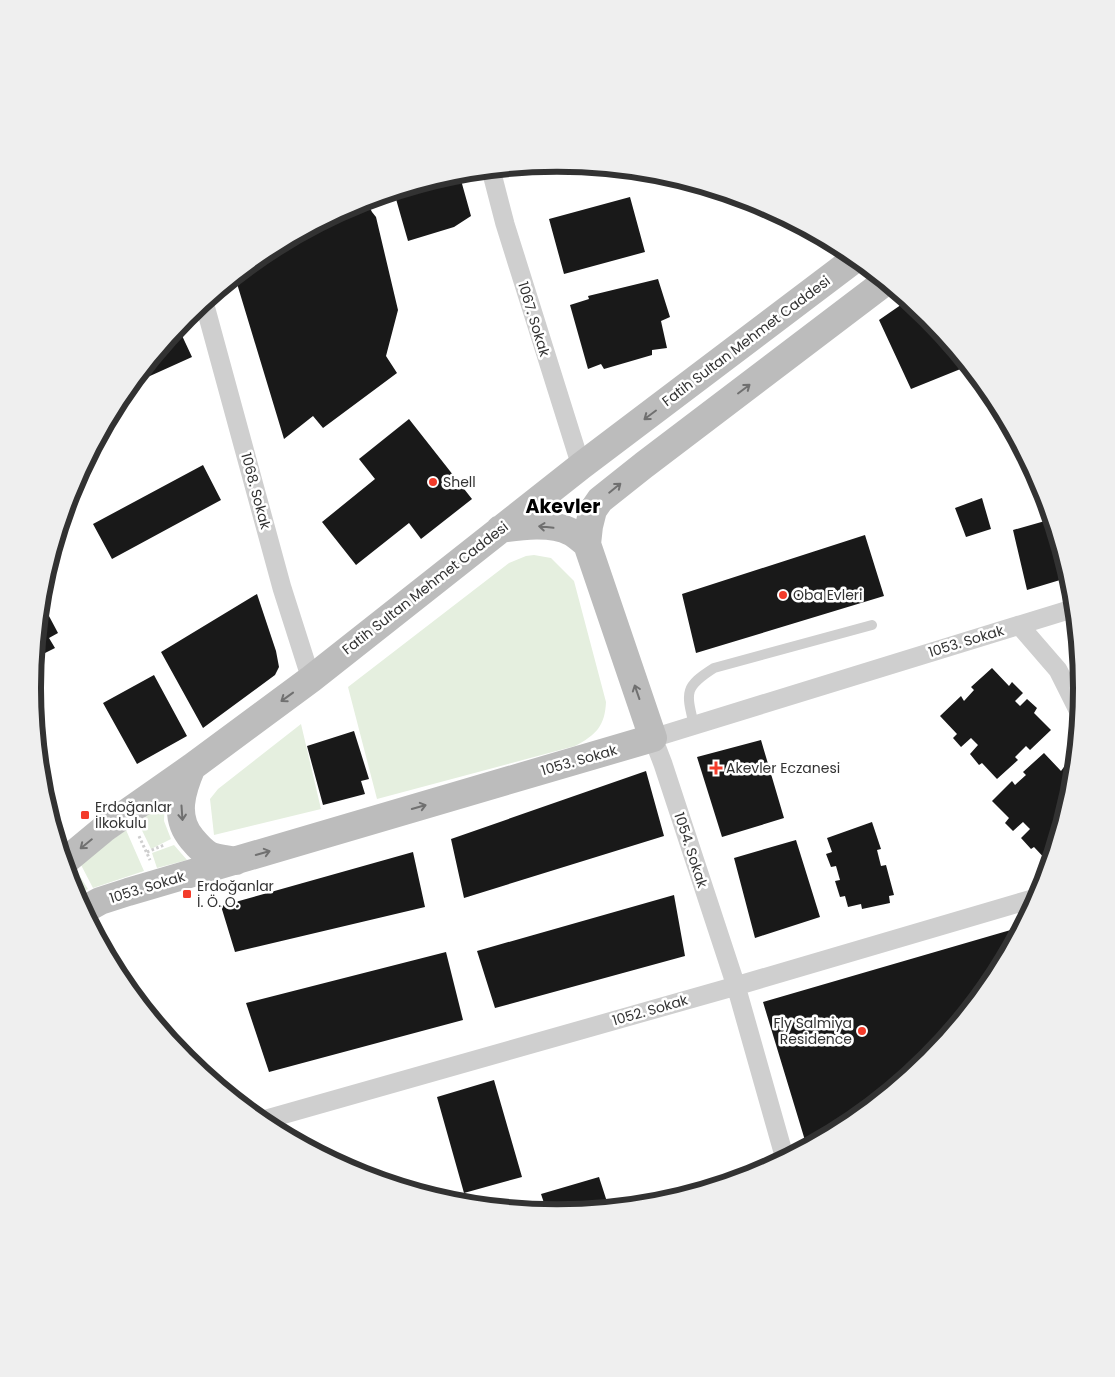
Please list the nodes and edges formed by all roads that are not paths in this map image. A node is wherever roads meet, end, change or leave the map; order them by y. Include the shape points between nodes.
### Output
1 (492, 177) edge
2 (849, 263) edge
3 (880, 286) edge
4 (206, 310) edge
5 (581, 466) junction
6 (500, 528) junction
7 (587, 544) junction
8 (1067, 610) edge
9 (872, 625) dead end
10 (1019, 625) junction
11 (311, 679) junction
12 (1074, 701) edge
13 (694, 725) junction
14 (653, 738) junction
15 (192, 767) junction
16 (70, 857) edge
17 (236, 861) junction
18 (1028, 899) edge
19 (90, 907) edge
20 (736, 986) junction
21 (271, 1118) edge
22 (783, 1153) edge

1 - 5 street, 1067. Sokak
2 -> 5 main road, Fatih Sultan Mehmet Caddesi
7 -> 3 main road via 593,510 600,500
4 - 11 street, 1068. Sokak via 282,588
5 - 6 main road, Fatih Sultan Mehmet Caddesi
7 -> 6 main road via 570,532 549,527
6 - 11 main road, Fatih Sultan Mehmet Caddesi
14 -> 7 main road, 1054. Sokak
8 - 10 street, 1053. Sokak
9 - 13 lane via 714,668 692,685 689,705
10 - 12 street via 1058,670
10 - 13 street, 1053. Sokak
11 -> 15 main road, Fatih Sultan Mehmet Caddesi
13 - 14 street, 1053. Sokak
17 -> 14 main road, 1053. Sokak
14 - 20 street, 1054. Sokak
15 -> 16 main road, Fatih Sultan Mehmet Caddesi via 105,828
15 -> 17 main road via 181,797 181,819 187,834 209,855
17 - 19 main road, 1053. Sokak
18 - 20 street, 1052. Sokak
20 - 21 street, 1052. Sokak
20 - 22 street, 1054. Sokak

